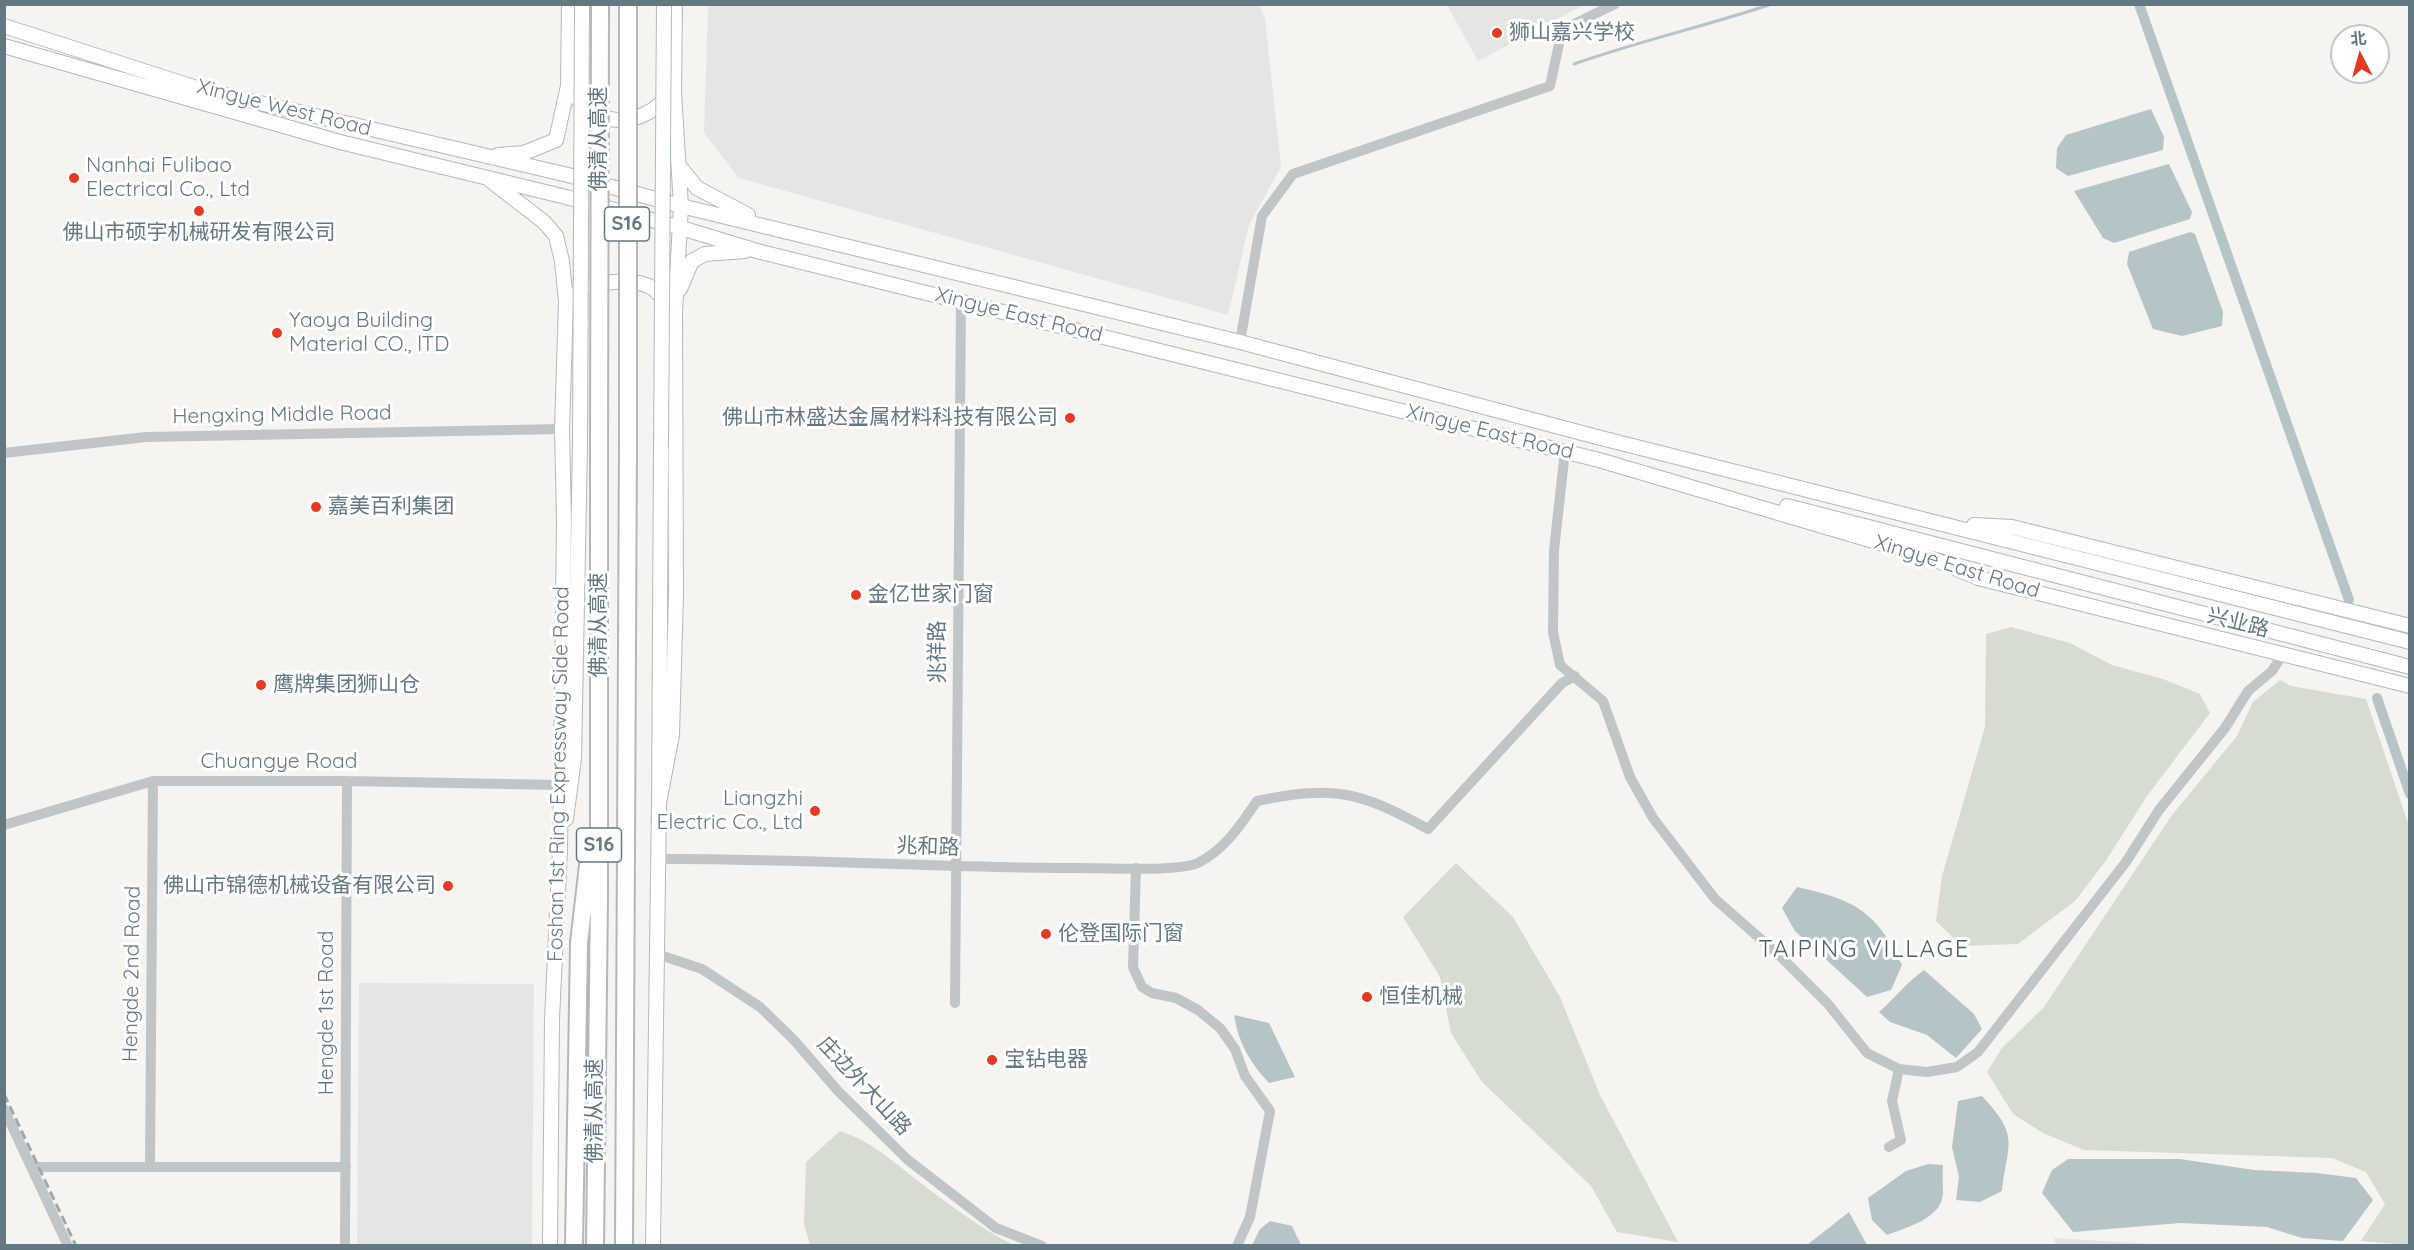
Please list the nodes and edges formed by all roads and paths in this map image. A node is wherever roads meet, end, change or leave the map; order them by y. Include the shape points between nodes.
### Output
1 (569, 4) edge
2 (582, 4) edge
3 (600, 4) edge
4 (628, 4) edge
5 (664, 4) edge
6 (675, 4) edge
7 (1615, 4) edge
8 (4, 26) edge
9 (4, 46) edge
10 (567, 86) junction
11 (674, 92) junction
12 (484, 157) junction
13 (680, 167) junction
14 (568, 175) joint
15 (484, 177) junction
16 (566, 197) joint
17 (681, 206) junction
18 (678, 226) junction
19 (776, 228) junction
20 (757, 251) junction
21 (961, 301) junction
22 (566, 302) junction
23 (675, 312) junction
24 (1240, 342) junction
25 (562, 429) junction
26 (1565, 451) junction
27 (4, 453) edge
28 (1599, 460) junction
29 (1948, 524) junction
30 (2409, 626) edge
31 (2409, 642) edge
32 (2283, 654) junction
33 (2409, 667) edge
34 (1575, 676) junction
35 (2409, 686) edge
36 (599, 770) junction
37 (153, 781) junction
38 (347, 781) junction
39 (560, 785) junction
40 (659, 803) junction
41 (4, 825) edge
42 (560, 850) junction
43 (657, 859) junction
44 (956, 868) junction
45 (1136, 868) junction
46 (657, 954) junction
47 (955, 1003) dead end
48 (1899, 1069) junction
49 (4, 1109) edge
50 (1889, 1148) dead end
51 (32, 1167) junction
52 (150, 1167) junction
53 (345, 1167) junction
54 (68, 1245) edge
55 (345, 1245) edge
56 (550, 1245) edge
57 (574, 1245) edge
58 (595, 1245) edge
59 (624, 1245) edge
60 (653, 1245) edge
61 (1042, 1245) edge
62 (1237, 1245) edge

1 - 10 main road
2 - 42 main road, bridge via 574,758
3 - 36 highway, 佛清从高速 / S16, bridge
4 - 59 highway, 佛清从高速 / S16, bridge
5 - 40 main road, bridge
6 - 11 main road
7 - 24 street via 1562,30 1550,86 1293,174 1263,216
8 - 12 main road, Xingye West Road via 200,89
9 - 15 main road, Xingye West Road via 340,142
10 - 11 main road via 586,110 608,119 644,115
10 - 12 main road via 556,140 524,153
11 - 13 main road
12 - 14 main road, Xingye West Road
13 - 17 main road
13 - 19 main road via 697,188 713,199
14 - 17 main road, Xingye East Road
15 - 16 main road, Xingye West Road
15 - 22 main road, Foshan 1st Ring Expressway Side Road via 544,222 556,236
16 - 18 main road, Xingye East Road
17 - 18 main road
17 - 19 main road, Xingye East Road
18 - 20 main road, Xingye East Road
18 - 23 main road
19 - 24 main road, Xingye East Road
20 - 21 main road, Xingye East Road
20 - 23 main road via 718,252 692,261 684,275
21 - 26 main road, Xingye East Road
21 - 44 street, 兆祥路
22 - 23 main road via 587,286 640,284 653,288
22 - 25 main road, Foshan 1st Ring Expressway Side Road
23 - 40 main road via 672,735
24 - 29 main road, Xingye East Road via 1597,437
25 - 27 street, Hengxing Middle Road via 146,437
25 - 39 main road, Foshan 1st Ring Expressway Side Road
26 - 28 main road, Xingye East Road
26 - 34 street via 1554,550 1553,632 1560,665
28 - 32 main road, Xingye East Road via 1931,558 1978,578
28 - 33 main road, 兴业路
29 - 30 main road via 2012,527
29 - 31 main road, Xingye East Road
32 - 35 main road, Xingye East Road
32 - 48 street via 2272,671 2248,691 2225,728 2159,810 2126,862 1978,1052 1957,1067 1927,1072
34 - 45 street, 兆和路 via 1562,683 1428,829 1352,794 1301,792 1257,801 1230,841 1196,864
34 - 48 street via 1603,701 1630,777 1653,818 1715,898 1828,1004 1867,1053
36 - 57 highway via 579,943
36 - 58 highway, 佛清从高速 / S16
37 - 38 street, Chuangye Road
37 - 41 street, Chuangye Road
37 - 52 street, Hengde 2nd Road
38 - 39 street, Chuangye Road
38 - 53 street, Hengde 1st Road
39 - 42 main road, Foshan 1st Ring Expressway Side Road
40 - 43 main road
42 - 56 main road, Foshan 1st Ring Expressway Side Road via 552,1019
43 - 44 street, 兆和路
43 - 46 main road
44 - 45 street, 兆和路
44 - 47 street, 兆祥路
45 - 62 street via 1133,967 1142,987 1176,998 1221,1028 1235,1049 1245,1076 1270,1111 1250,1217
46 - 60 main road
46 - 61 street, 庄边外大山路 via 702,969 760,1007 908,1160 996,1228
48 - 50 street via 1892,1101 1901,1140
49 - 51 street
51 - 52 street
51 - 54 street
52 - 53 street
53 - 55 street, Hengde 1st Road

